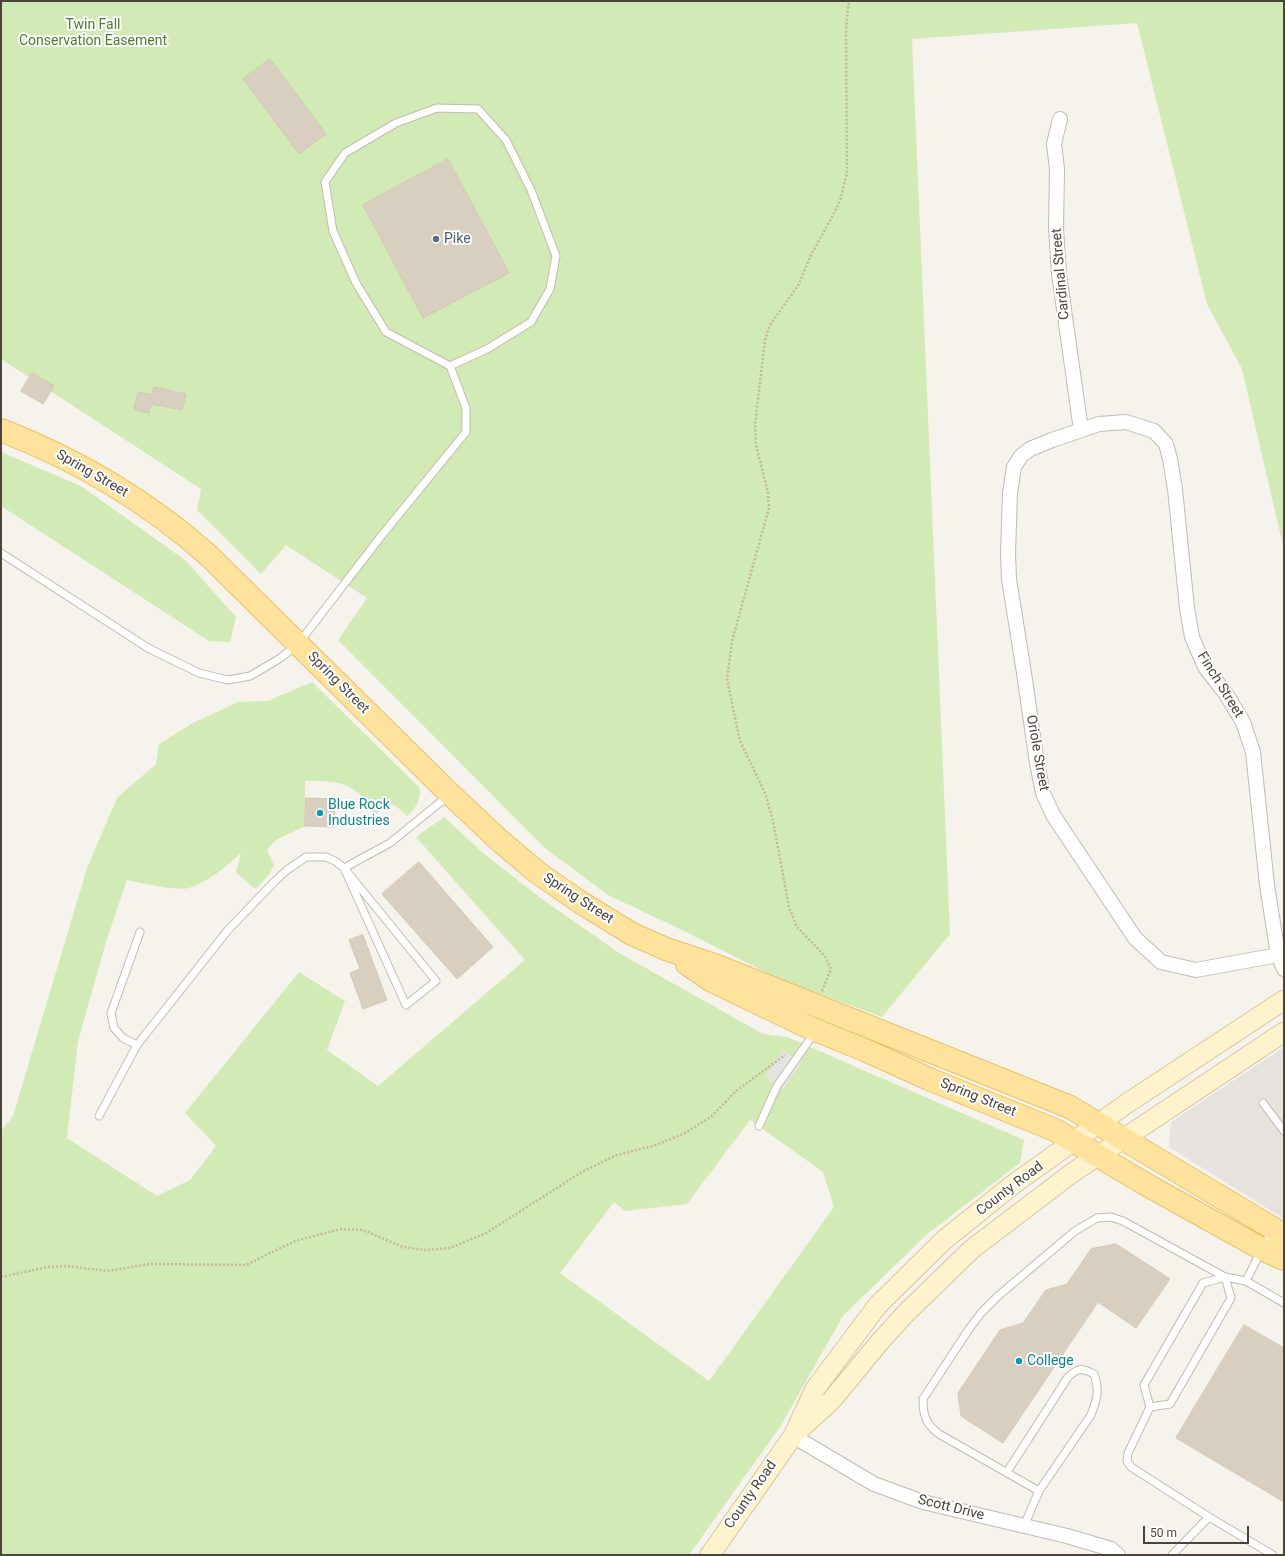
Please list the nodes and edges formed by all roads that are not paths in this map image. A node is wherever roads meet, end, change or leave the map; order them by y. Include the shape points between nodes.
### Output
1 (1060, 119) dead end
2 (450, 366) junction
3 (1, 430) edge
4 (1081, 430) junction
5 (1, 553) edge
6 (298, 644) junction
7 (450, 794) junction
8 (344, 868) junction
9 (140, 932) dead end
10 (666, 950) junction
11 (1278, 955) junction
12 (1284, 969) edge
13 (1284, 1000) edge
14 (816, 1031) junction
15 (1284, 1032) edge
16 (137, 1046) junction
17 (1263, 1102) dead end
18 (99, 1116) dead end
19 (1098, 1124) junction
20 (759, 1126) dead end
21 (1284, 1131) edge
22 (1123, 1139) junction
23 (1074, 1141) junction
24 (1098, 1156) junction
25 (1279, 1233) edge
26 (1262, 1249) junction
27 (1284, 1259) edge
28 (1225, 1277) junction
29 (1246, 1281) junction
30 (1284, 1303) edge
31 (1150, 1407) junction
32 (793, 1436) junction
33 (1007, 1472) junction
34 (1040, 1491) junction
35 (1209, 1517) junction
36 (1024, 1526) junction
37 (710, 1555) edge
38 (1118, 1555) edge
39 (1172, 1555) edge
40 (1273, 1555) edge

1 - 4 street, Cardinal Street via 1054,144 1057,169 1056,228 1059,274
2 - 2 lane via 386,332 356,283 333,231 325,182 346,153 396,123 437,108 478,109 506,140 531,190 556,256 550,289 531,322 487,349
2 - 6 lane via 466,408 466,432
3 - 6 main road, Spring Street via 75,462 164,518 208,555
4 - 11 street, Finch Street via 1099,424 1126,422 1154,431 1166,444 1175,489 1192,637 1205,667 1244,722 1253,752 1267,885
4 - 11 street, Oriole Street via 1030,449 1021,456 1014,467 1010,493 1009,579 1036,763 1043,793 1053,815 1134,938 1161,962 1196,970
5 - 6 lane via 148,648 199,673 228,680 250,676
6 - 7 main road, Spring Street
7 - 8 lane via 390,843
7 - 10 main road, Spring Street via 538,873 632,934
8 - 8 lane via 354,889 406,1004 436,981
8 - 16 lane via 326,857 316,856 306,857 287,870 228,930
9 - 16 lane via 112,1012 114,1028 123,1038
10 - 14 main road, Spring Street via 712,981
10 - 19 main road, Spring Street via 717,966 1070,1107
11 - 12 street, Finch Street
13 - 19 main road, County Road
14 - 20 lane via 777,1086
14 - 23 main road, Spring Street via 1056,1130
15 - 22 main road, County Road
16 - 18 lane
17 - 21 lane
19 - 22 main road, Spring Street
19 - 23 main road, County Road
22 - 24 main road, County Road
22 - 25 main road, Spring Street
23 - 24 main road, Spring Street
23 - 32 main road, County Road via 1015,1183 944,1240 878,1305 815,1389
24 - 26 main road, Spring Street
24 - 32 main road, County Road via 972,1249 905,1314 830,1401
25 - 26 lane
26 - 27 main road, Spring Street
26 - 29 lane
28 - 29 lane
28 - 31 lane via 1203,1283 1148,1378 1144,1385
28 - 31 lane via 1231,1298 1170,1404
28 - 33 lane via 1124,1221 1111,1217 1097,1218 1075,1231 998,1296 973,1323 923,1399 923,1412 929,1426 939,1434
29 - 30 lane
31 - 35 lane via 1128,1453 1127,1461 1131,1467
32 - 36 street, Scott Drive via 874,1484 923,1502
32 - 37 main road, County Road
33 - 34 lane
33 - 34 lane via 1068,1377 1075,1370 1083,1369 1094,1374 1098,1386 1090,1415
34 - 36 lane
35 - 39 lane
35 - 40 lane
36 - 38 street, Scott Drive via 1111,1549

